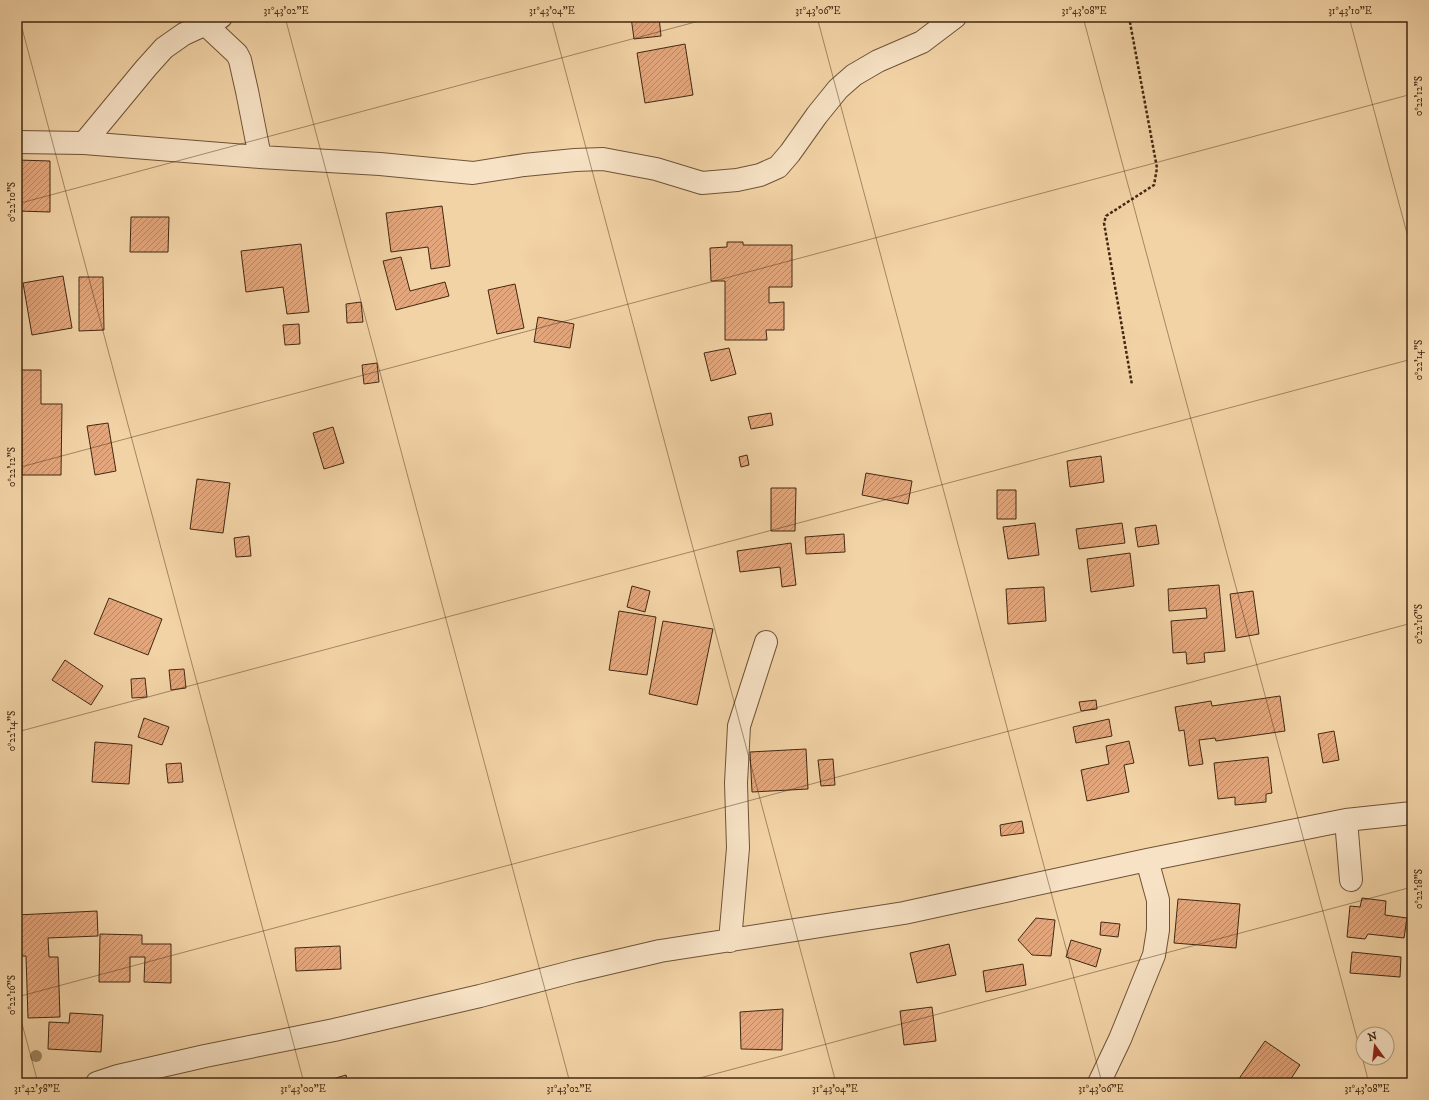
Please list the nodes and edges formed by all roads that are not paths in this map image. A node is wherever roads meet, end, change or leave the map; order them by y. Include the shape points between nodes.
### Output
1 (955, 17) edge
2 (213, 21) edge
3 (17, 142) edge
4 (84, 143) junction
5 (260, 157) junction
6 (766, 642) dead end
7 (1412, 813) edge
8 (1346, 820) junction
9 (1146, 860) junction
10 (1351, 880) dead end
11 (730, 941) junction
12 (97, 1083) edge
13 (1099, 1083) edge

1 - 5 street via 922,42 878,61 854,75 838,89 778,167 760,175 737,180 702,183 656,169 603,159 524,165 473,173 380,164
2 - 4 street via 184,34 164,48
2 - 5 street via 240,60
3 - 4 street
4 - 5 street
6 - 11 street via 739,726 736,783 738,848
7 - 8 street
8 - 9 street
8 - 10 street
9 - 11 street via 904,913
9 - 13 street via 1158,900 1158,930 1154,955
11 - 12 street via 660,951 480,996 334,1030 205,1056

